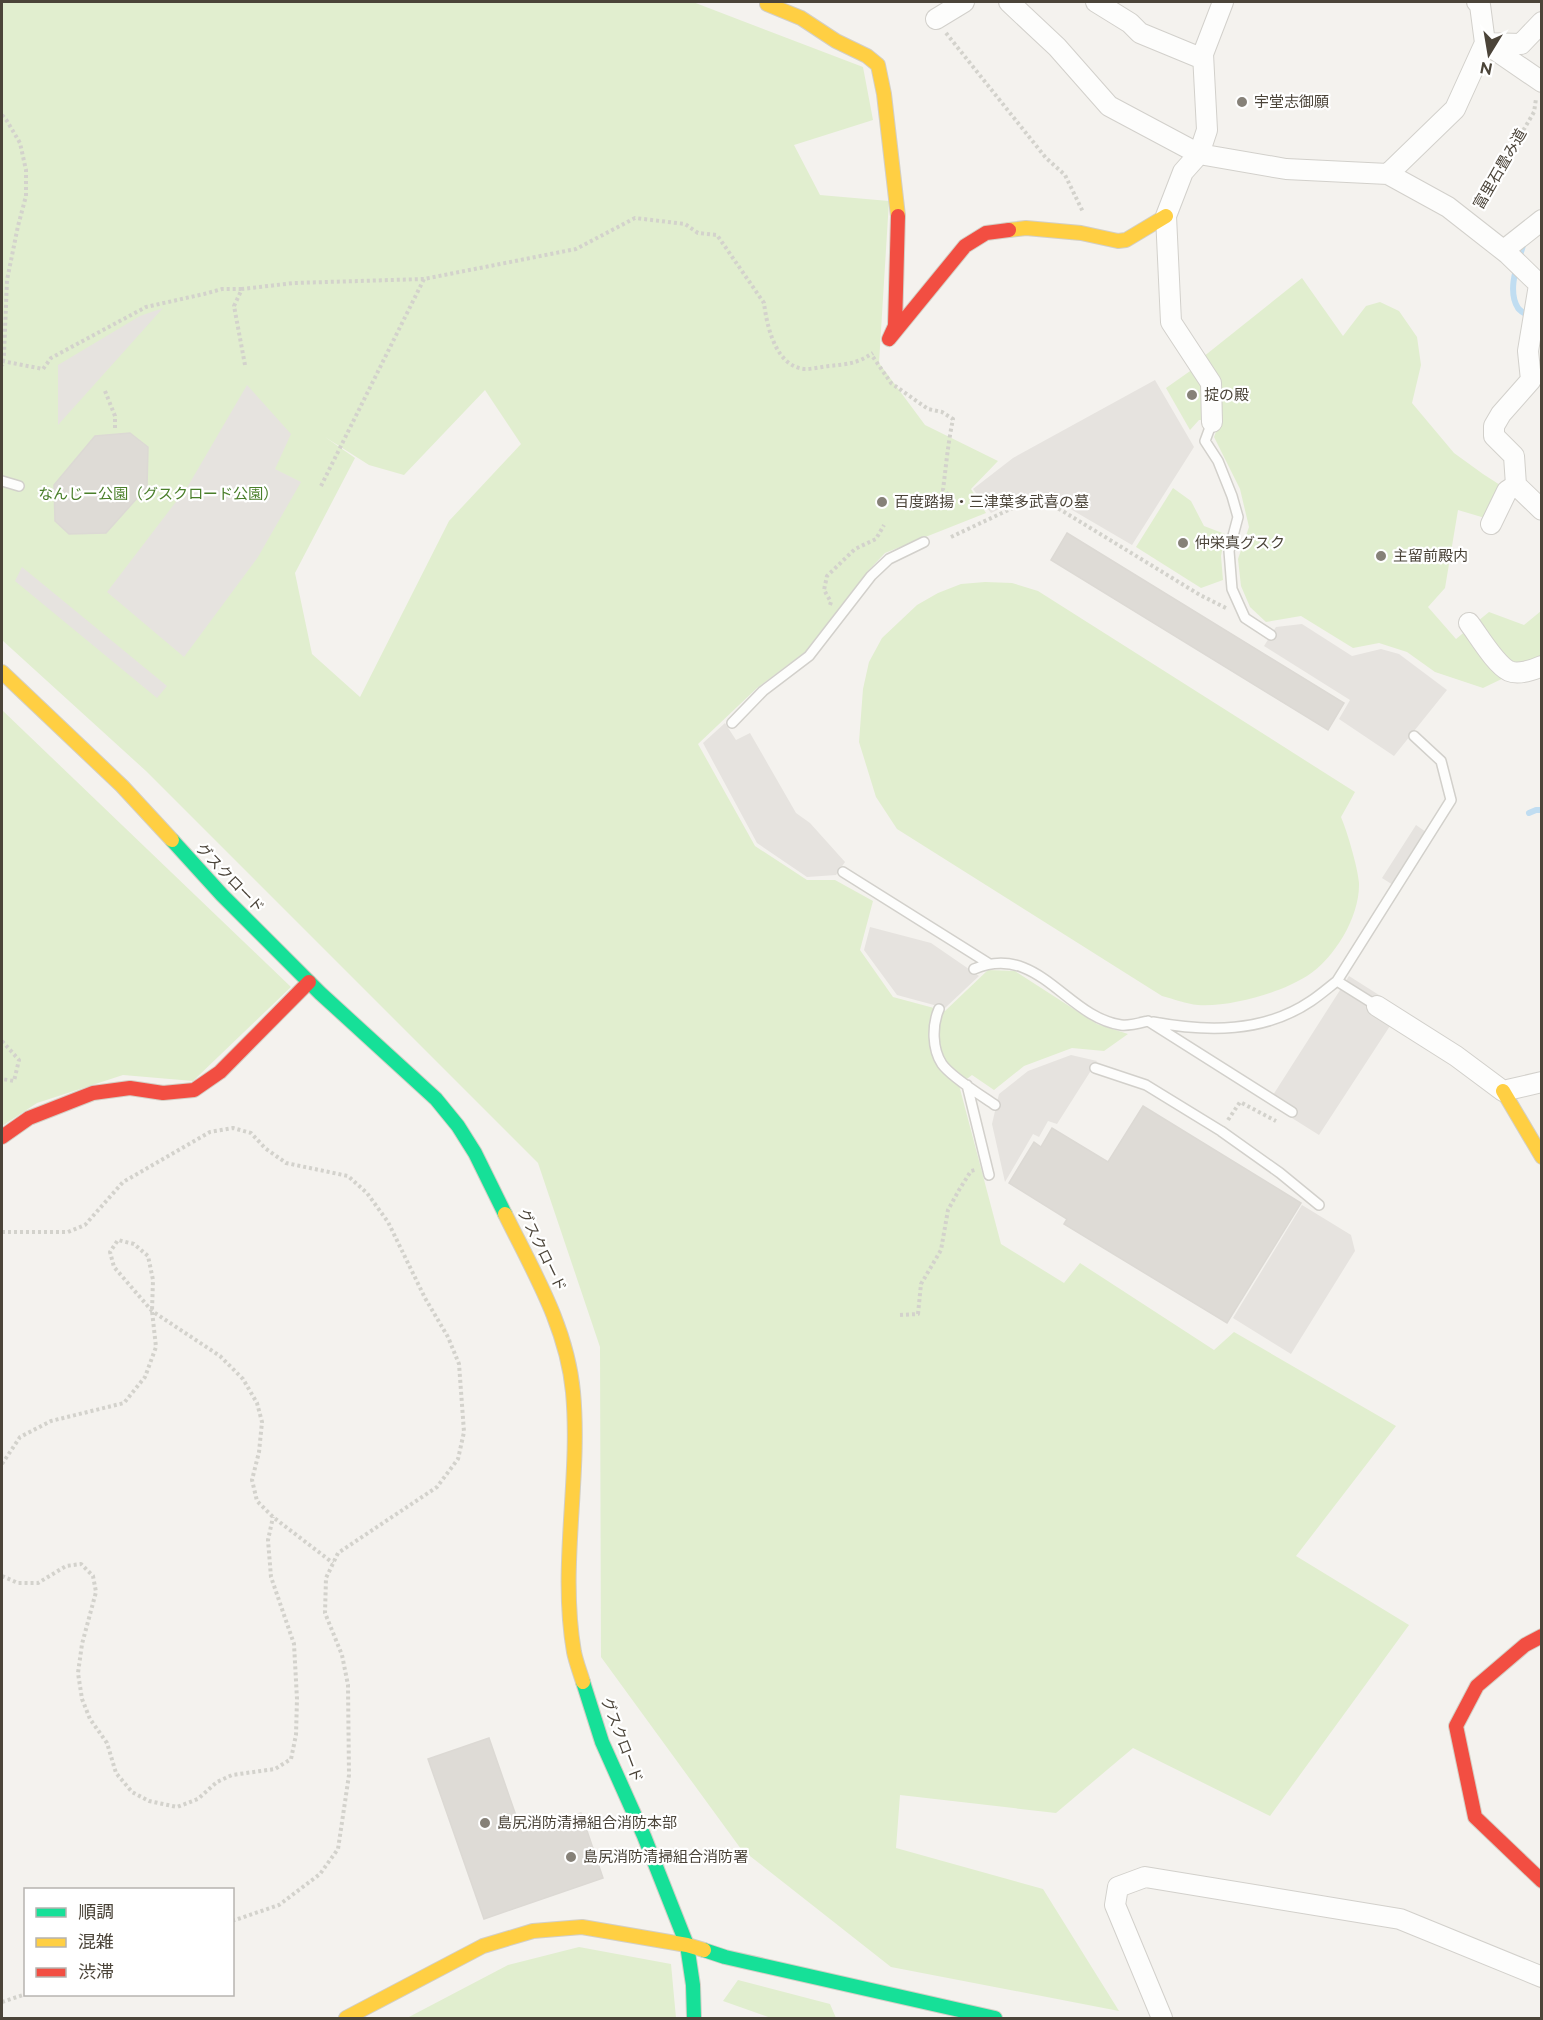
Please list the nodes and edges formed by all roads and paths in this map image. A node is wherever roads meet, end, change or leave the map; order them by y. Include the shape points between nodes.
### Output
1 (964, 2) edge
2 (1009, 2) edge
3 (1096, 2) edge
4 (1477, 2) edge
5 (767, 4) dead end
6 (1217, 4) edge
7 (936, 19) joint
8 (1542, 22) edge
9 (1485, 44) junction
10 (1203, 59) junction
11 (1540, 81) edge
12 (2, 115) edge
13 (1199, 154) junction
14 (1388, 174) junction
15 (1166, 216) junction
16 (1542, 220) edge
17 (1469, 223) junction
18 (1081, 233) junction
19 (1506, 252) junction
20 (424, 279) junction
21 (1537, 282) edge
22 (242, 289) junction
23 (889, 339) junction
24 (871, 354) junction
25 (2, 363) edge
26 (244, 365) dead end
27 (105, 391) dead end
28 (1212, 422) joint
29 (116, 428) dead end
30 (2, 481) edge
31 (1516, 485) junction
32 (19, 486) dead end
33 (321, 486) dead end
34 (952, 498) dead end
35 (1542, 510) edge
36 (1491, 524) dead end
37 (884, 525) dead end
38 (951, 537) dead end
39 (924, 542) dead end
40 (826, 613) dead end
41 (1245, 618) junction
42 (1469, 623) dead end
43 (1271, 635) dead end
44 (1542, 666) edge
45 (2, 672) edge
46 (732, 723) dead end
47 (1414, 736) dead end
48 (843, 872) dead end
49 (988, 963) junction
50 (974, 969) dead end
51 (1337, 981) junction
52 (309, 982) junction
53 (1377, 1006) joint
54 (939, 1009) dead end
55 (1148, 1022) junction
56 (2, 1041) edge
57 (1095, 1068) dead end
58 (2, 1079) edge
59 (1542, 1082) edge
60 (967, 1085) junction
61 (1503, 1091) junction
62 (996, 1105) dead end
63 (1292, 1112) joint
64 (1221, 1131) junction
65 (2, 1137) edge
66 (1542, 1157) edge
67 (988, 1171) joint
68 (1319, 1205) dead end
69 (2, 1232) edge
70 (152, 1311) junction
71 (900, 1315) dead end
72 (2, 1464) edge
73 (273, 1517) junction
74 (333, 1563) junction
75 (2, 1576) edge
76 (1542, 1636) edge
77 (1542, 1881) edge
78 (234, 1920) edge
79 (687, 1945) junction
80 (1542, 1977) edge
81 (24, 1996) edge
82 (2, 2002) edge
83 (346, 2019) edge
84 (694, 2019) edge
85 (995, 2019) edge
86 (1162, 2019) edge

1 - 7 street
2 - 13 street via 1057,47 1110,106
3 - 10 street via 1140,33
4 - 9 street
5 - 23 street via 801,18 878,64 898,207 895,326
6 - 10 street
7 - 18 path via 1046,158 1065,175 1083,213
8 - 9 street via 1521,44
9 - 11 street
9 - 14 street via 1455,109
10 - 13 street via 1207,130
11 - 17 path, 富里石畳み道 via 1534,112
12 - 25 path via 20,143 26,170 26,196 7,280
13 - 14 street via 1286,169
13 - 15 street via 1183,172
14 - 17 street
15 - 18 street via 1126,240
15 - 28 street via 1171,322 1212,383
16 - 19 street
17 - 19 street
18 - 23 street via 1026,228 986,233 965,246
19 - 21 street
20 - 22 path via 294,283
20 - 24 path via 576,249 634,218 685,224 698,233 717,235 764,303 778,351 786,363 804,369 856,363
20 - 33 path
21 - 31 street via 1528,351 1531,380 1494,426 1494,436 1514,456
22 - 25 path via 222,289 146,307 51,358 43,369
22 - 26 path via 234,306
23 - 24 path
24 - 34 path via 891,383 928,409 953,419 943,490
27 - 29 path
28 - 41 lane via 1205,441 1218,461 1238,517 1229,551 1232,589
30 - 32 lane
31 - 35 street
31 - 36 street via 1507,491
37 - 40 path via 876,539 855,549 827,576 824,590 831,602
38 - 41 path via 1038,496 1200,596
39 - 46 lane via 889,559 871,576 809,656 764,691
41 - 43 lane
42 - 44 street via 1510,672 1532,671
45 - 52 street, グスクロード via 122,786
47 - 51 lane via 1441,761 1451,800
48 - 49 lane
49 - 50 lane
49 - 55 lane via 1008,962 1024,967 1100,1018 1123,1026
51 - 53 lane
51 - 55 lane via 1285,1014 1242,1028 1210,1029
52 - 65 street via 220,1072 194,1090 163,1093 130,1088 93,1093 29,1118
52 - 79 street, グスクロード via 436,1099 458,1126 550,1304 568,1357 573,1391 576,1443 568,1598 574,1653 602,1742
53 - 61 street
54 - 60 lane via 934,1043 943,1064
55 - 63 lane
56 - 58 path via 19,1060 14,1082
57 - 64 lane via 1146,1085
59 - 61 street
60 - 62 lane
60 - 67 lane
61 - 66 street
63 - 64 path via 1284,1125 1240,1102
64 - 68 lane
67 - 71 path via 971,1171 959,1190 948,1210 941,1250 921,1284 918,1314
69 - 74 path via 68,1232 85,1225 123,1182 210,1132 233,1128 251,1133 286,1163 348,1176 367,1193 388,1222 459,1364 464,1432 458,1459 437,1487 338,1552
70 - 70 path via 153,1280 148,1256 134,1244 118,1240 110,1252 114,1267
70 - 72 path via 156,1347 146,1377 124,1403 51,1421 20,1437
70 - 73 path via 220,1356 248,1387 262,1422 252,1480 257,1501
73 - 74 path
73 - 75 path via 268,1540 271,1577 294,1644 297,1699 291,1759 275,1769 232,1775 198,1799 177,1807 149,1801 132,1792 116,1773 107,1743 82,1699 78,1673 96,1592 93,1576 81,1564 66,1566 38,1583 18,1583
74 - 78 path via 326,1578 325,1613 342,1655 348,1685 350,1775 338,1849 320,1874 279,1905
76 - 77 street via 1525,1645 1477,1686 1456,1726 1475,1817
79 - 83 street via 582,1927 533,1931 483,1946
79 - 84 street, グスクロード
79 - 85 street
80 - 86 street via 1400,1919 1144,1877 1118,1887 1115,1905
81 - 82 path

